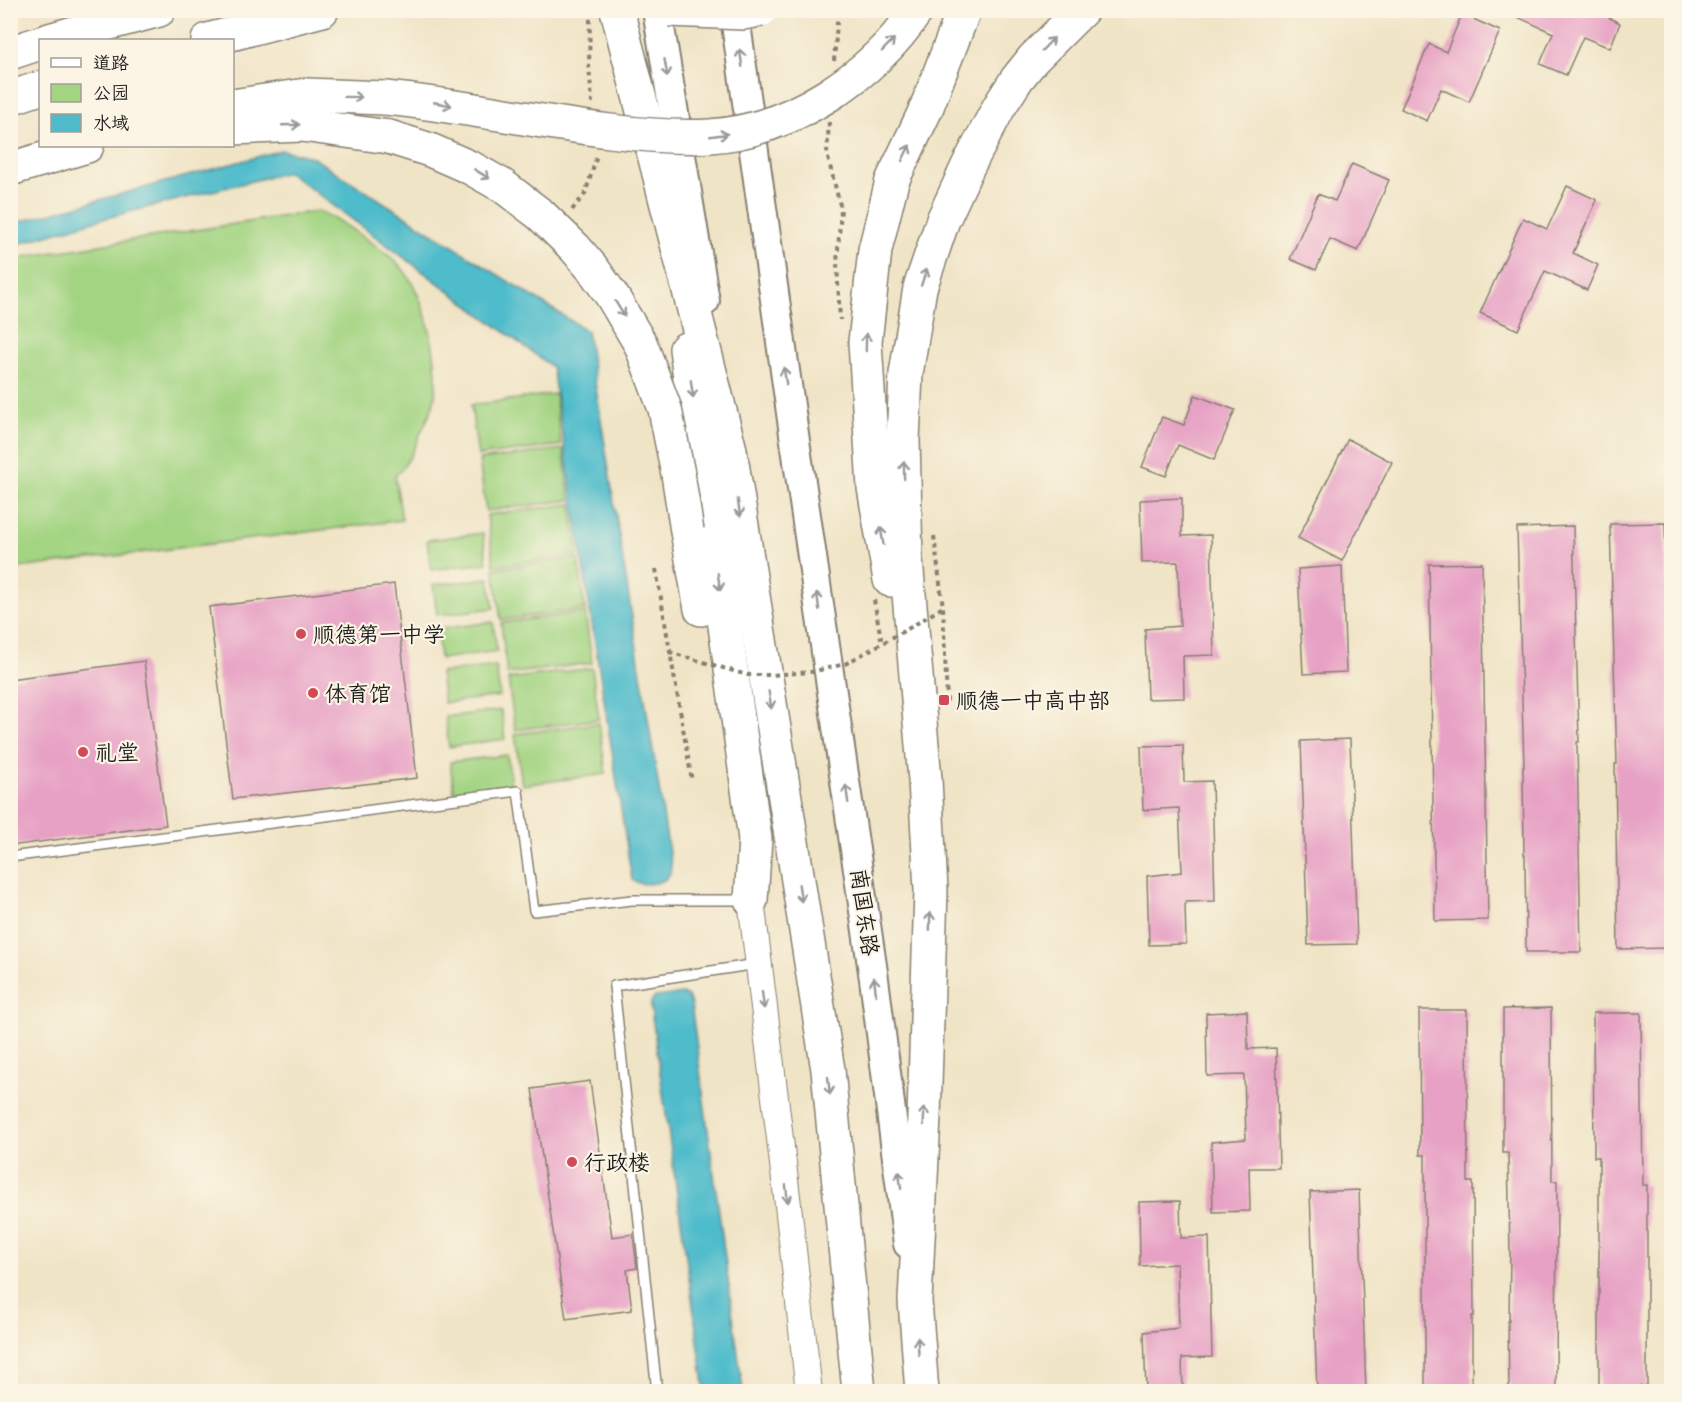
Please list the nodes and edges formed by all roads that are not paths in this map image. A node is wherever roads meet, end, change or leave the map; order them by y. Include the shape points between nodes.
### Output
1 (159, 10) edge
2 (322, 10) edge
3 (657, 10) edge
4 (669, 10) edge
5 (734, 10) edge
6 (761, 10) edge
7 (917, 10) edge
8 (1082, 10) edge
9 (621, 23) edge
10 (959, 23) edge
11 (52, 39) edge
12 (212, 39) edge
13 (39, 43) edge
14 (10, 53) edge
15 (39, 88) edge
16 (10, 98) edge
17 (234, 106) edge
18 (234, 128) edge
19 (84, 147) edge
20 (10, 169) edge
21 (663, 185) junction
22 (730, 450) junction
23 (925, 780) junction
24 (10, 857) edge
25 (751, 900) junction
26 (759, 964) junction
27 (915, 1300) junction
28 (657, 1392) edge
29 (809, 1392) edge
30 (859, 1392) edge
31 (922, 1392) edge

1 - 11 highway
2 - 12 highway
3 -> 22 main road
4 - 6 highway, bridge
27 -> 5 main road, 南国东路 via 874,979
17 -> 7 highway, bridge via 306,96 385,98 597,129 676,137 712,136 747,130 820,101 875,59
23 -> 8 highway via 906,559 903,440 906,374 920,288 943,220 999,107 1033,59
9 - 21 highway
23 -> 10 highway via 874,488 866,342 875,250 892,182
13 - 14 highway
15 - 16 highway
18 -> 25 highway, bridge via 302,125 389,137 471,168 541,215 575,248 612,296 641,345 665,409
19 - 20 highway
21 - 22 highway
21 -> 25 highway via 755,839
22 -> 30 highway via 828,1070
27 -> 23 highway via 930,966 931,890
24 - 25 lane via 518,791 534,911 632,900
25 - 26 street
26 - 28 lane via 615,986
26 -> 29 street
31 -> 27 highway, 南国东路

